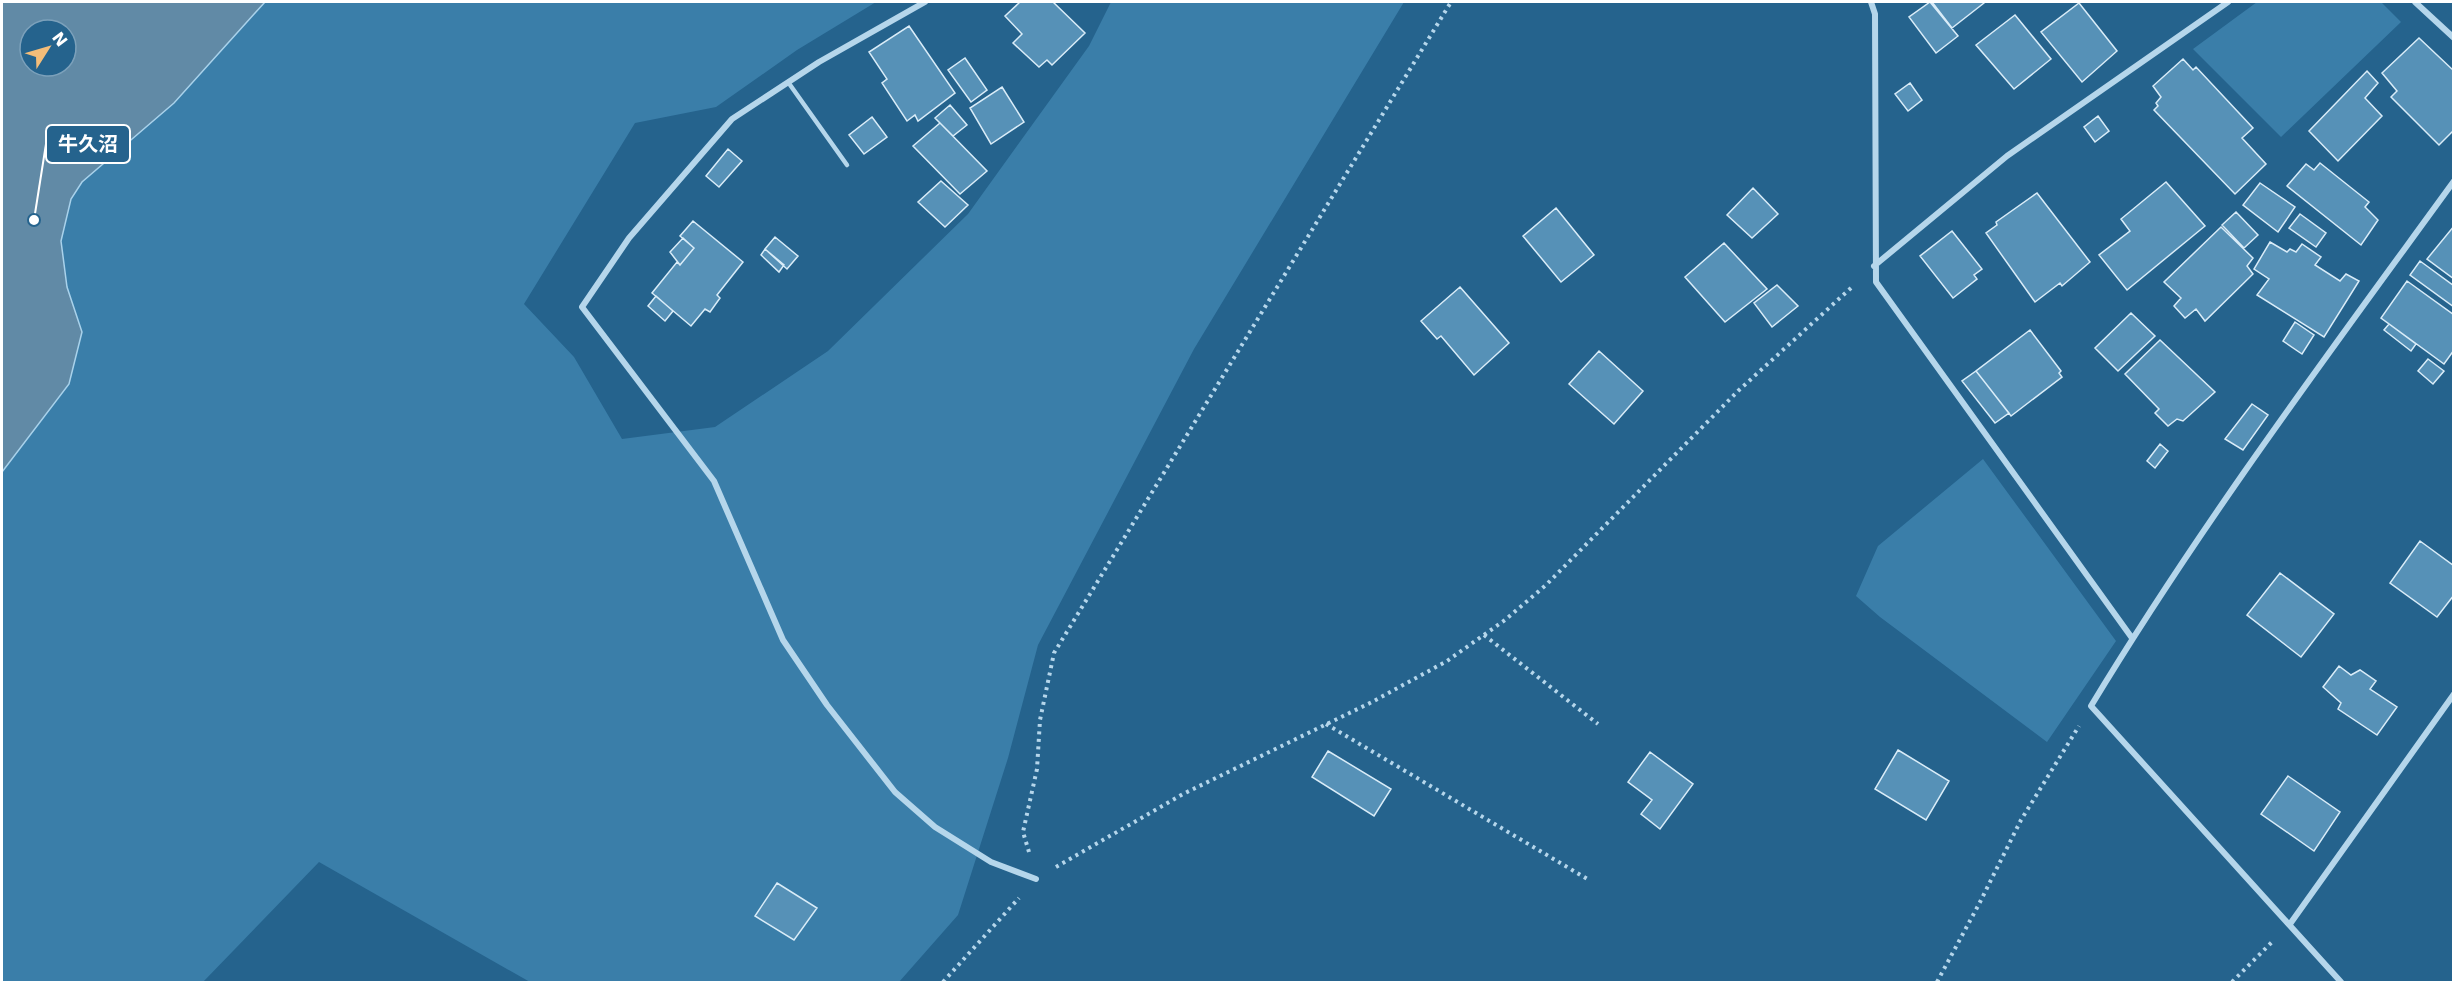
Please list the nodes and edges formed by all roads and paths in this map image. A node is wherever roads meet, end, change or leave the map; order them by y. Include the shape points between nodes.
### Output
1 (925, 2) edge
2 (1451, 2) edge
3 (1871, 2) edge
4 (2228, 2) edge
5 (2415, 2) edge
6 (2454, 38) edge
7 (788, 82) junction
8 (847, 165) dead end
9 (2454, 181) edge
10 (1874, 266) junction
11 (1484, 635) junction
12 (2132, 638) junction
13 (2454, 694) edge
14 (2091, 706) junction
15 (1325, 724) junction
16 (1598, 724) dead end
17 (1036, 879) junction
18 (1589, 880) dead end
19 (2290, 924) junction
20 (944, 982) edge
21 (1937, 982) edge
22 (2232, 982) edge
23 (2341, 982) edge

1 - 7 street
2 - 17 path via 1054,653 1040,720 1037,769 1023,832
3 - 10 street via 1875,14
4 - 10 street via 2007,156
5 - 6 street
7 - 8 lane
7 - 17 street via 732,119 629,238 582,307 714,481 783,640 826,705 895,792 935,826 991,862
9 - 12 street via 2256,455
10 - 11 path via 1738,391 1546,585
10 - 12 street via 1876,282
11 - 15 path via 1447,661
11 - 16 path
12 - 14 street
13 - 19 street
14 - 19 street
14 - 21 path via 2021,820
15 - 17 path via 1183,794
15 - 18 path
17 - 20 path
19 - 22 path
19 - 23 street

